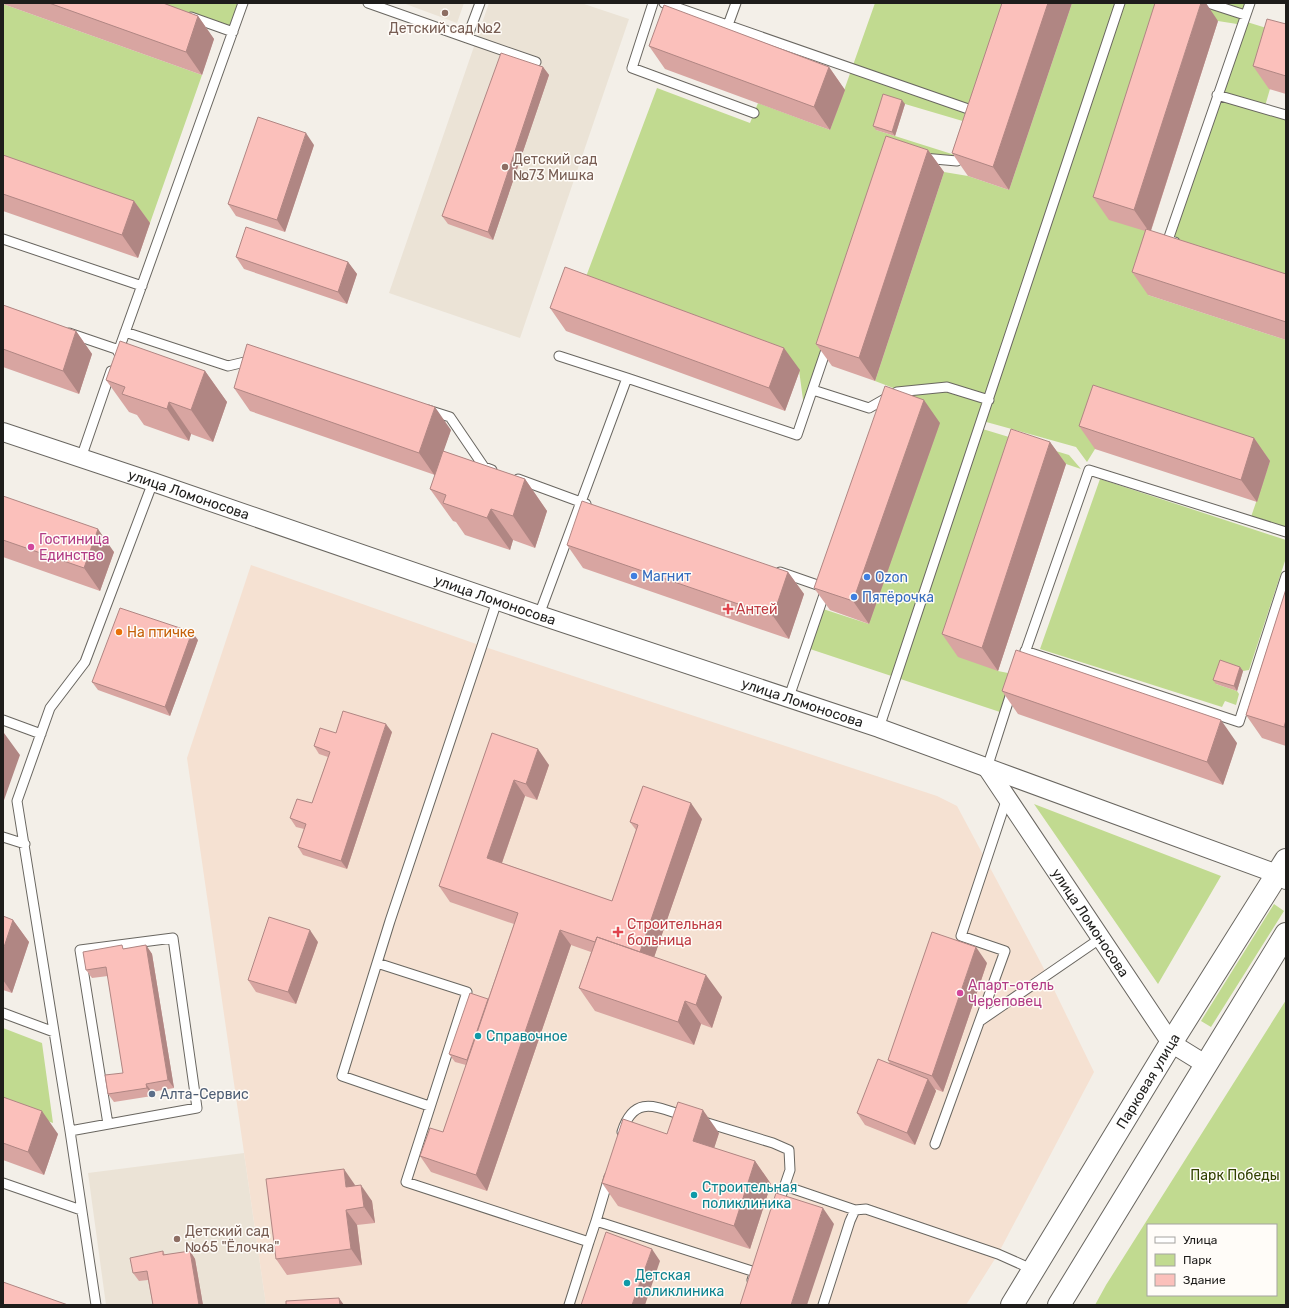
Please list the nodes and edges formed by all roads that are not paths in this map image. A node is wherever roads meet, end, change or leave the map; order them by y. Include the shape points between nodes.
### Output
1 (243, 3) edge
2 (368, 3) edge
3 (480, 3) edge
4 (653, 3) edge
5 (664, 3) edge
6 (736, 3) edge
7 (1120, 3) edge
8 (1208, 3) edge
9 (1250, 3) edge
10 (182, 14) edge
11 (1245, 15) junction
12 (728, 25) junction
13 (233, 32) junction
14 (467, 38) junction
15 (536, 62) dead end
16 (1218, 95) junction
17 (974, 110) edge
18 (754, 113) edge
19 (1286, 115) edge
20 (963, 143) edge
21 (914, 157) edge
22 (3, 239) edge
23 (1182, 245) edge
24 (142, 286) junction
25 (61, 330) edge
26 (125, 332) junction
27 (830, 338) edge
28 (119, 350) junction
29 (559, 356) dead end
30 (261, 359) edge
31 (627, 378) junction
32 (813, 390) junction
33 (897, 392) junction
34 (989, 400) junction
35 (892, 406) edge
36 (421, 407) edge
37 (3, 432) edge
38 (81, 458) junction
39 (153, 482) junction
40 (581, 502) junction
41 (596, 508) edge
42 (1286, 532) edge
43 (774, 570) edge
44 (1286, 576) edge
45 (497, 601) junction
46 (539, 616) junction
47 (1025, 651) junction
48 (789, 697) junction
49 (3, 720) edge
50 (879, 728) junction
51 (41, 734) junction
52 (987, 768) junction
53 (1007, 798) junction
54 (3, 837) edge
55 (25, 844) junction
56 (1283, 871) edge
57 (1286, 934) edge
58 (1101, 938) junction
59 (377, 963) junction
60 (3, 1013) edge
61 (980, 1021) junction
62 (54, 1032) junction
63 (1171, 1043) junction
64 (1205, 1064) junction
65 (429, 1106) junction
66 (108, 1124) junction
67 (70, 1131) junction
68 (620, 1141) edge
69 (935, 1144) dead end
70 (611, 1170) edge
71 (3, 1183) edge
72 (785, 1186) junction
73 (82, 1210) junction
74 (855, 1210) junction
75 (775, 1215) edge
76 (596, 1221) junction
77 (589, 1242) junction
78 (1034, 1270) junction
79 (748, 1292) edge
80 (96, 1305) edge
81 (569, 1305) edge
82 (823, 1305) edge
83 (1012, 1305) edge
84 (1059, 1305) edge

1 - 13 lane
2 - 14 lane
3 - 14 lane
4 - 18 lane via 632,68
5 - 12 lane
6 - 12 lane
7 - 34 lane
8 - 11 lane
9 - 11 lane
10 - 13 lane
11 - 16 lane
12 - 17 lane via 763,41
13 - 24 lane
14 - 15 lane
16 - 19 lane
16 - 23 lane via 1168,240
20 - 21 lane via 957,161
22 - 24 lane
24 - 26 lane
25 - 28 lane
26 - 28 lane
26 - 30 lane via 228,366
27 - 32 lane
28 - 38 lane
29 - 31 lane
31 - 32 lane via 798,435
31 - 40 lane
32 - 33 lane via 869,408
33 - 34 lane via 947,387
33 - 35 lane
34 - 50 lane
36 - 40 lane via 450,417 484,467
37 - 38 street, улица Ломоносова
38 - 39 street, улица Ломоносова
39 - 45 street, улица Ломоносова
39 - 51 lane via 85,662 50,708
40 - 41 lane
40 - 46 lane
42 - 47 lane via 1089,470
43 - 48 lane via 828,585
44 - 47 lane via 1239,722
45 - 46 street, улица Ломоносова
45 - 59 lane
46 - 48 street, улица Ломоносова
47 - 52 lane
48 - 50 street, улица Ломоносова
49 - 51 lane
50 - 52 street, улица Ломоносова
51 - 55 lane via 17,801
52 - 53 street, улица Ломоносова
52 - 56 street, улица Ломоносова
53 - 58 street, улица Ломоносова
53 - 61 lane via 961,936 1005,951
54 - 55 lane
55 - 62 lane
56 - 63 main road, Парковая улица
57 - 64 main road
58 - 61 lane
58 - 63 street, улица Ломоносова
59 - 65 lane via 342,1076
59 - 65 lane via 467,992
60 - 62 lane
61 - 69 lane
62 - 67 lane
63 - 64 street, улица Ломоносова
63 - 78 main road, Парковая улица
64 - 84 main road
65 - 77 lane via 406,1182
66 - 66 lane via 80,950 173,938 197,1108
66 - 67 lane
67 - 73 lane
68 - 72 lane via 626,1119 635,1109 649,1105 774,1143 789,1150 790,1170
70 - 76 lane
71 - 73 lane
72 - 74 lane
72 - 75 lane
73 - 80 lane
74 - 78 lane via 866,1209 998,1254
74 - 82 lane
76 - 77 lane
76 - 79 lane via 756,1269
77 - 81 lane
78 - 83 main road, Парковая улица

